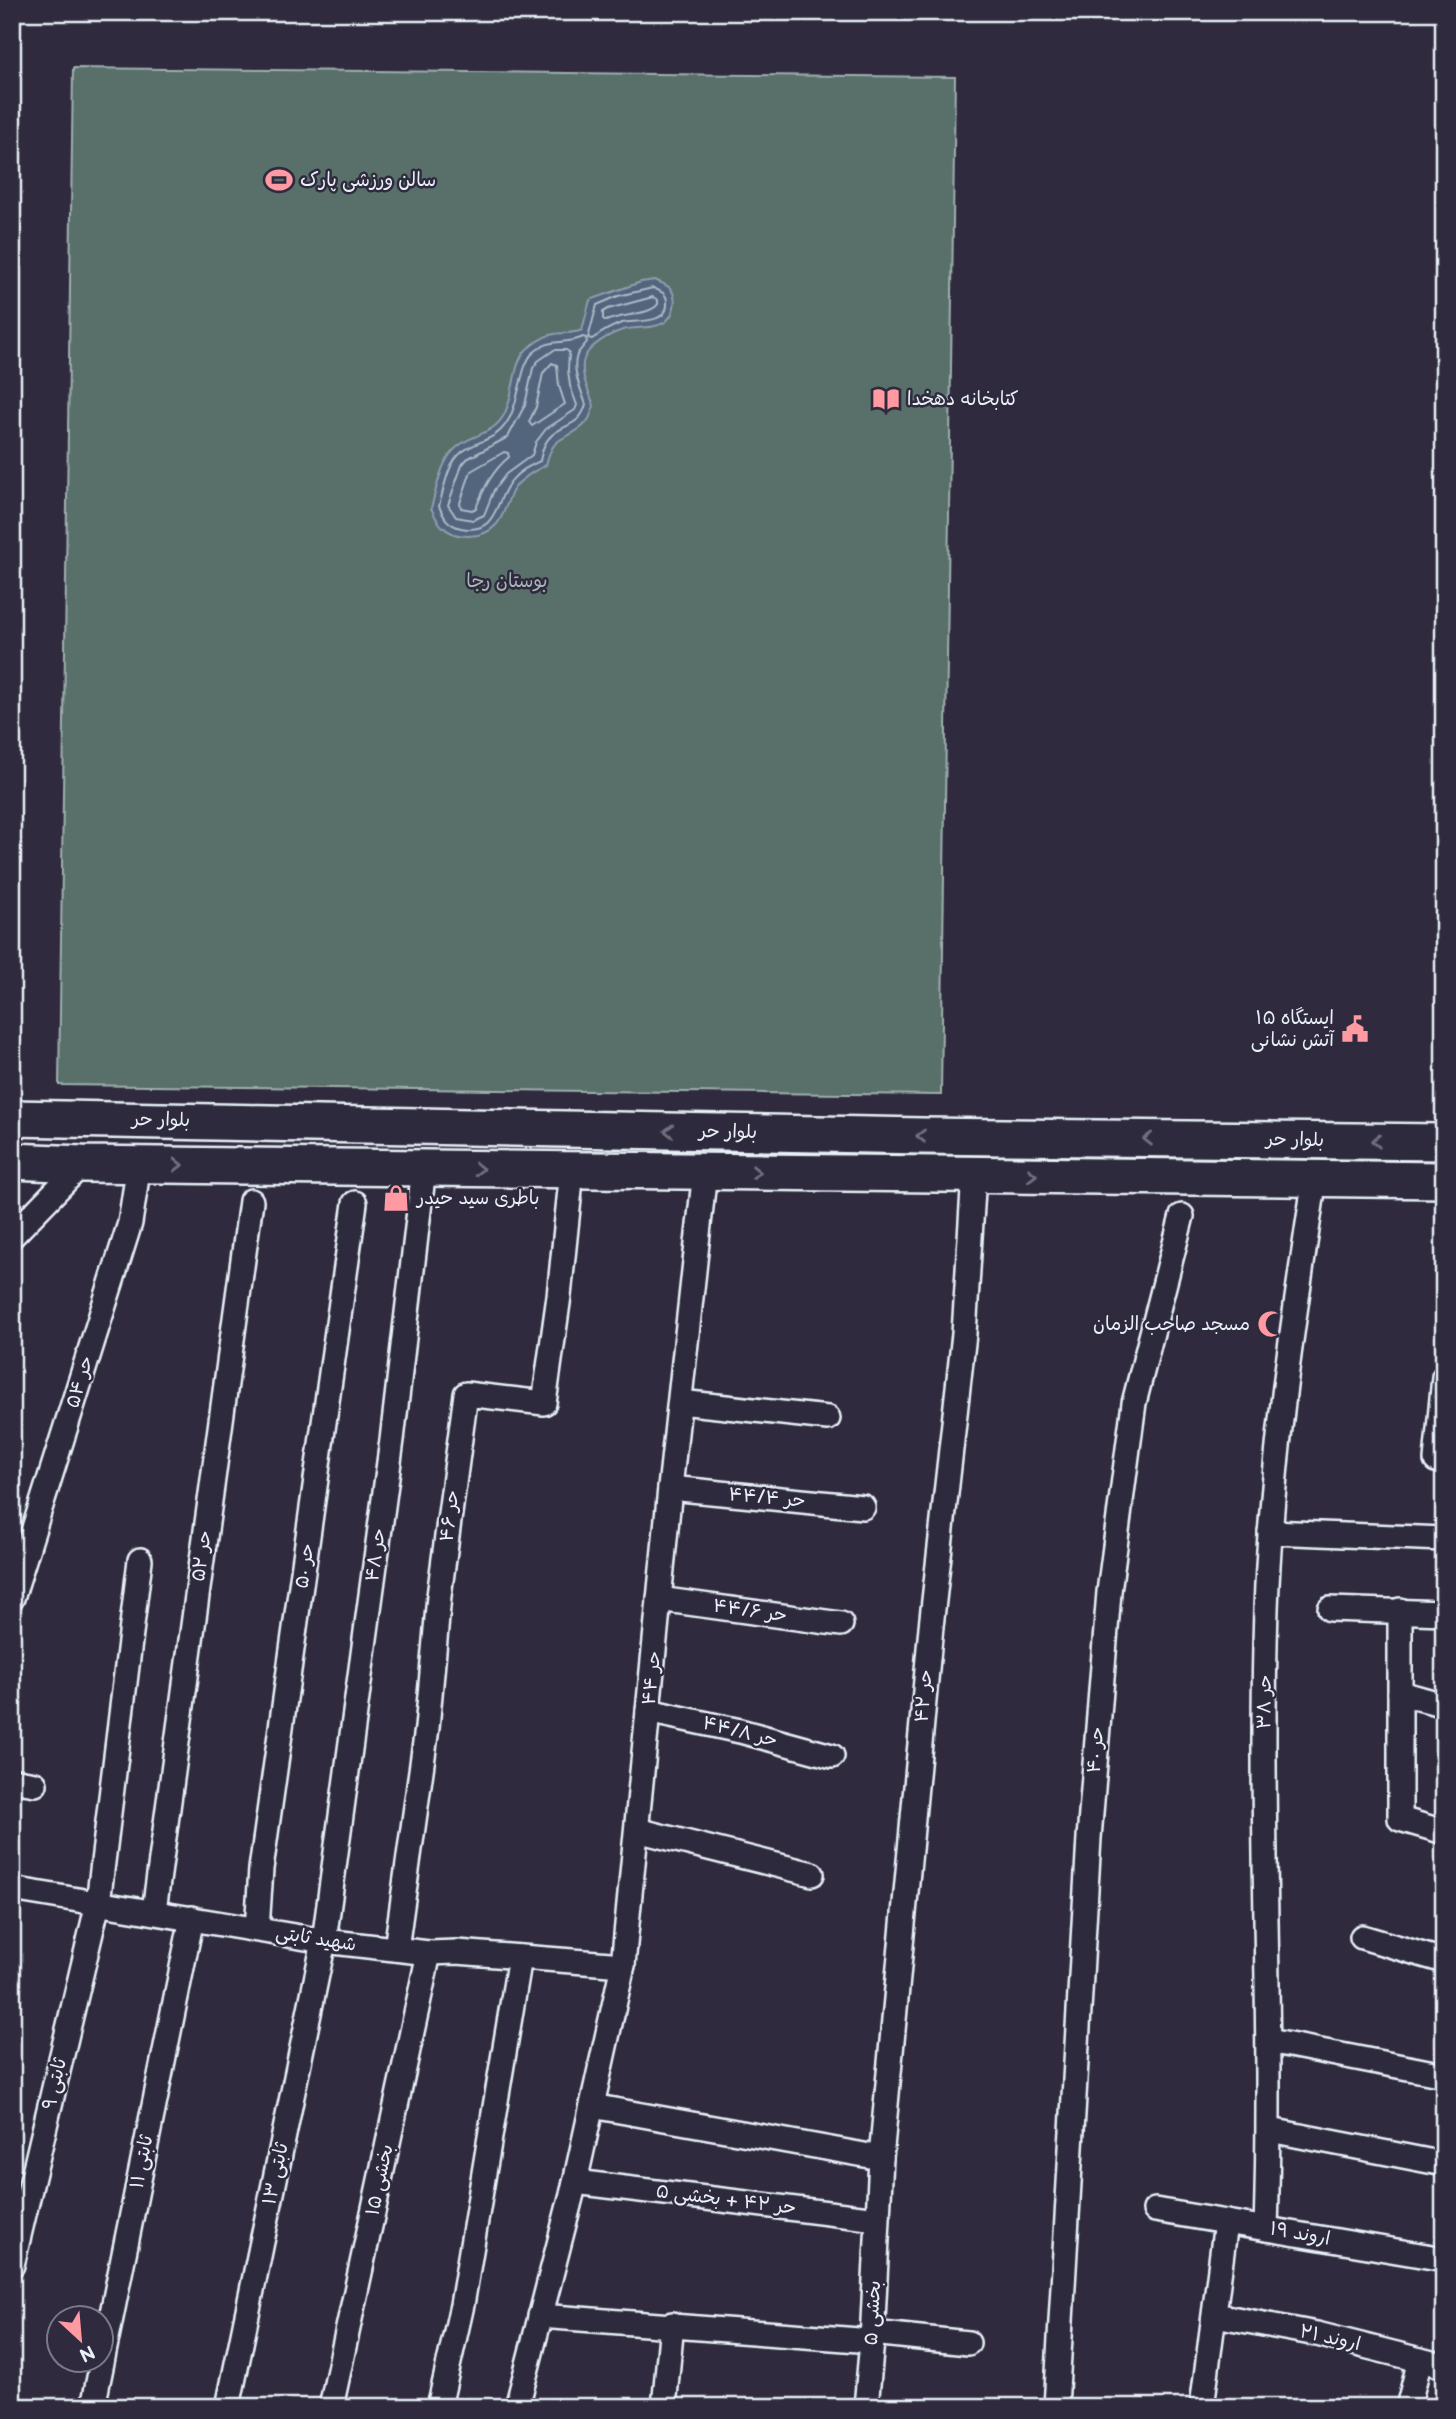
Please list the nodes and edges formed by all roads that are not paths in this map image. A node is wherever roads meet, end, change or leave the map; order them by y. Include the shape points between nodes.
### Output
1 (12, 1118) edge
2 (1444, 1142) edge
3 (12, 1161) edge
4 (82, 1164) junction
5 (139, 1164) junction
6 (424, 1168) junction
7 (572, 1170) junction
8 (705, 1171) junction
9 (974, 1174) junction
10 (1315, 1178) junction
11 (1444, 1180) edge
12 (251, 1201) dead end
13 (355, 1203) dead end
14 (1182, 1216) dead end
15 (12, 1236) edge
16 (1444, 1377) edge
17 (680, 1402) junction
18 (828, 1418) dead end
19 (1436, 1460) dead end
20 (670, 1488) junction
21 (863, 1507) dead end
22 (1270, 1532) junction
23 (1444, 1539) edge
24 (140, 1560) dead end
25 (12, 1598) edge
26 (659, 1599) junction
27 (1330, 1609) dead end
28 (1400, 1610) junction
29 (1444, 1613) edge
30 (841, 1624) dead end
31 (1400, 1693) junction
32 (1444, 1705) edge
33 (648, 1711) junction
34 (832, 1756) dead end
35 (637, 1830) junction
36 (1444, 1832) edge
37 (812, 1874) dead end
38 (12, 1889) edge
39 (98, 1903) junction
40 (154, 1911) junction
41 (192, 1918) junction
42 (257, 1929) junction
43 (1362, 1937) dead end
44 (324, 1941) junction
45 (396, 1950) junction
46 (429, 1953) junction
47 (520, 1957) junction
48 (1444, 1961) edge
49 (623, 1965) junction
50 (1269, 2041) junction
51 (1444, 2076) edge
52 (592, 2106) junction
53 (1270, 2130) junction
54 (881, 2158) junction
55 (1444, 2164) edge
56 (22, 2176) edge
57 (575, 2182) junction
58 (1155, 2210) dead end
59 (877, 2219) junction
60 (1226, 2222) junction
61 (1266, 2229) junction
62 (1444, 2259) edge
63 (12, 2265) edge
64 (1215, 2315) junction
65 (540, 2316) junction
66 (672, 2324) junction
67 (872, 2337) junction
68 (968, 2343) dead end
69 (1420, 2360) junction
70 (1444, 2366) edge
71 (93, 2407) edge
72 (228, 2407) edge
73 (331, 2407) edge
74 (439, 2407) edge
75 (517, 2407) edge
76 (664, 2407) edge
77 (866, 2407) edge
78 (1056, 2407) edge
79 (1202, 2407) edge
80 (1408, 2407) edge

2 -> 1 main road, بلوار حر
3 - 4 main road, بلوار حر
4 - 5 main road, بلوار حر
4 - 15 street
5 -> 6 main road, بلوار حر
5 - 25 street, حر ۵۴ via 130,1223
6 -> 7 main road, بلوار حر
6 - 44 street, حر ۴۸
7 - 8 main road, بلوار حر
7 - 45 street, حر ۴۶ via 544,1403 466,1394
8 -> 9 main road, بلوار حر
8 - 17 street, حر ۴۴
9 -> 10 main road, بلوار حر
9 - 54 street, حر ۴۲ via 964,1334 929,1640
10 - 11 main road, بلوار حر
10 - 22 street, حر ۳۸ via 1291,1336
12 - 40 street, حر ۵۲
13 - 42 street, حر ۵۰ via 261,1869
14 - 78 street, حر ۴۰ via 1134,1403 1109,1592 1089,1838
16 - 19 street
17 - 18 street
17 - 20 street, حر ۴۴
20 - 21 street, حر ۴۴/۴
20 - 26 street, حر ۴۴
22 - 23 street
22 - 50 street, حر ۳۸ via 1263,1841
24 - 39 street, ثابتی ۹
26 - 30 street, حر ۴۴/۶
26 - 33 street, حر ۴۴
27 - 28 street
28 - 29 street
28 - 31 street
31 - 32 street
31 - 36 street via 1400,1819
33 - 34 street, حر ۴۴/۸
33 - 35 street, حر ۴۴
35 - 37 street
35 - 49 street, حر ۴۴
38 - 39 street, شهید ثابتی
39 - 40 street, شهید ثابتی
39 - 56 street, ثابتی ۹
40 - 41 street, شهید ثابتی
41 - 42 street, شهید ثابتی
41 - 71 street, ثابتی ۱۱
42 - 44 street, شهید ثابتی
43 - 48 street
44 - 45 street, شهید ثابتی
44 - 72 street, ثابتی ۱۳
45 - 46 street, شهید ثابتی
46 - 47 street, شهید ثابتی
46 - 73 street, بخشی ۱۵
47 - 49 street, شهید ثابتی
47 - 74 street via 462,2305
49 - 52 street, حر ۴۴
50 - 51 street
50 - 53 street, حر ۳۸
52 - 54 street
52 - 57 street, حر ۴۴
53 - 55 street
53 - 61 street, حر ۳۸
54 - 59 street, حر ۴۲
56 - 63 street, ثابتی ۹
57 - 59 street, حر ۴۲ + بخشی ۵
57 - 65 street, حر ۴۴
58 - 60 street, اروند ۱۹
59 - 67 street, بخشی ۵
60 - 61 street, اروند ۱۹
60 - 64 street
61 - 62 street, اروند ۱۹
64 - 69 street, اروند ۲۱
64 - 79 street
65 - 66 street
65 - 75 street, حر ۴۴
66 - 67 street
66 - 76 street
67 - 68 street
67 - 77 street, بخشی ۵
69 - 70 street, اروند ۲۱
69 - 80 street

